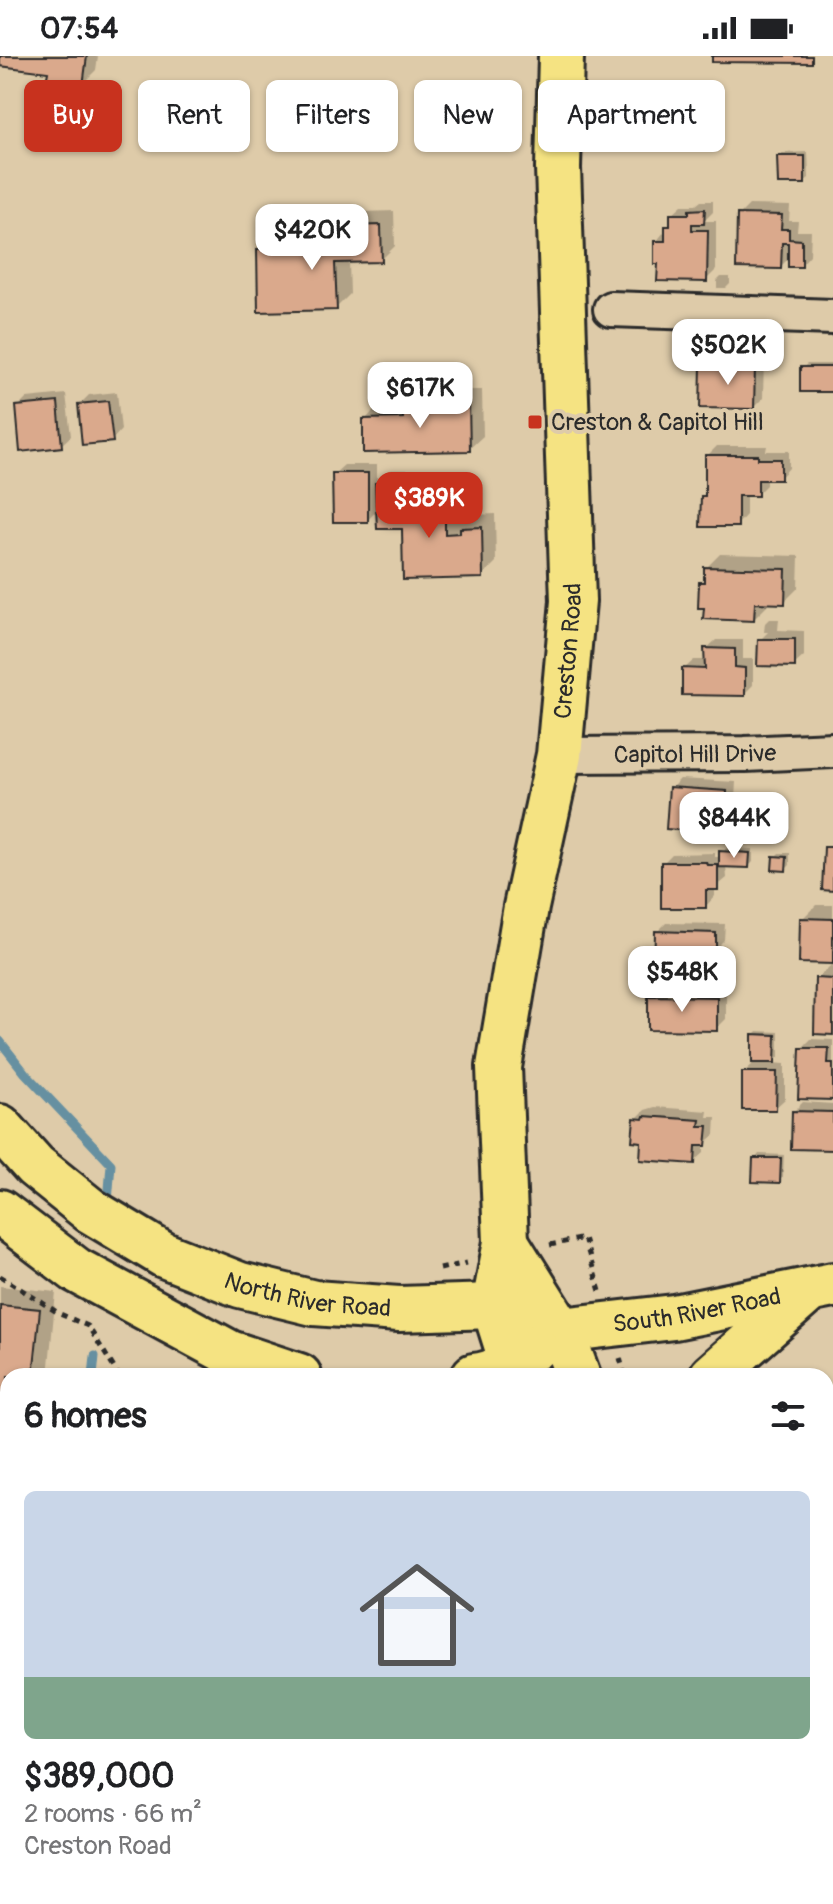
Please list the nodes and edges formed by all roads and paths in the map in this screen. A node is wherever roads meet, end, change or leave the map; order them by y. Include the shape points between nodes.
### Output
1 (561, 56) edge
2 (611, 309) dead end
3 (833, 317) edge
4 (833, 750) edge
5 (745, 754) junction
6 (559, 755) junction
7 (833, 771) edge
8 (0, 1127) edge
9 (0, 1212) edge
10 (506, 1242) junction
11 (0, 1276) edge
12 (820, 1288) edge
13 (494, 1306) junction
14 (561, 1330) junction
15 (114, 1368) edge
16 (272, 1368) edge
17 (500, 1368) edge
18 (506, 1368) edge
19 (575, 1368) edge
20 (722, 1368) edge

1 - 6 main road, Creston Road via 558,168 573,601
2 - 3 street
4 - 5 street, Capitol Hill Drive
5 - 6 street, Capitol Hill Drive
5 - 7 street
6 - 10 main road, Creston Road via 499,1067
8 - 13 main road, North River Road via 35,1166 91,1211 164,1255 240,1285 314,1303 399,1309
9 - 16 main road via 76,1270 230,1353
10 - 13 main road, Creston Road
10 - 14 main road, Creston Road
11 - 15 path via 88,1326
12 - 14 main road, South River Road via 674,1317
12 - 20 main road
13 - 14 main road, North River Road
13 - 17 main road, Creston Road
14 - 18 main road
14 - 19 main road, Creston Road

